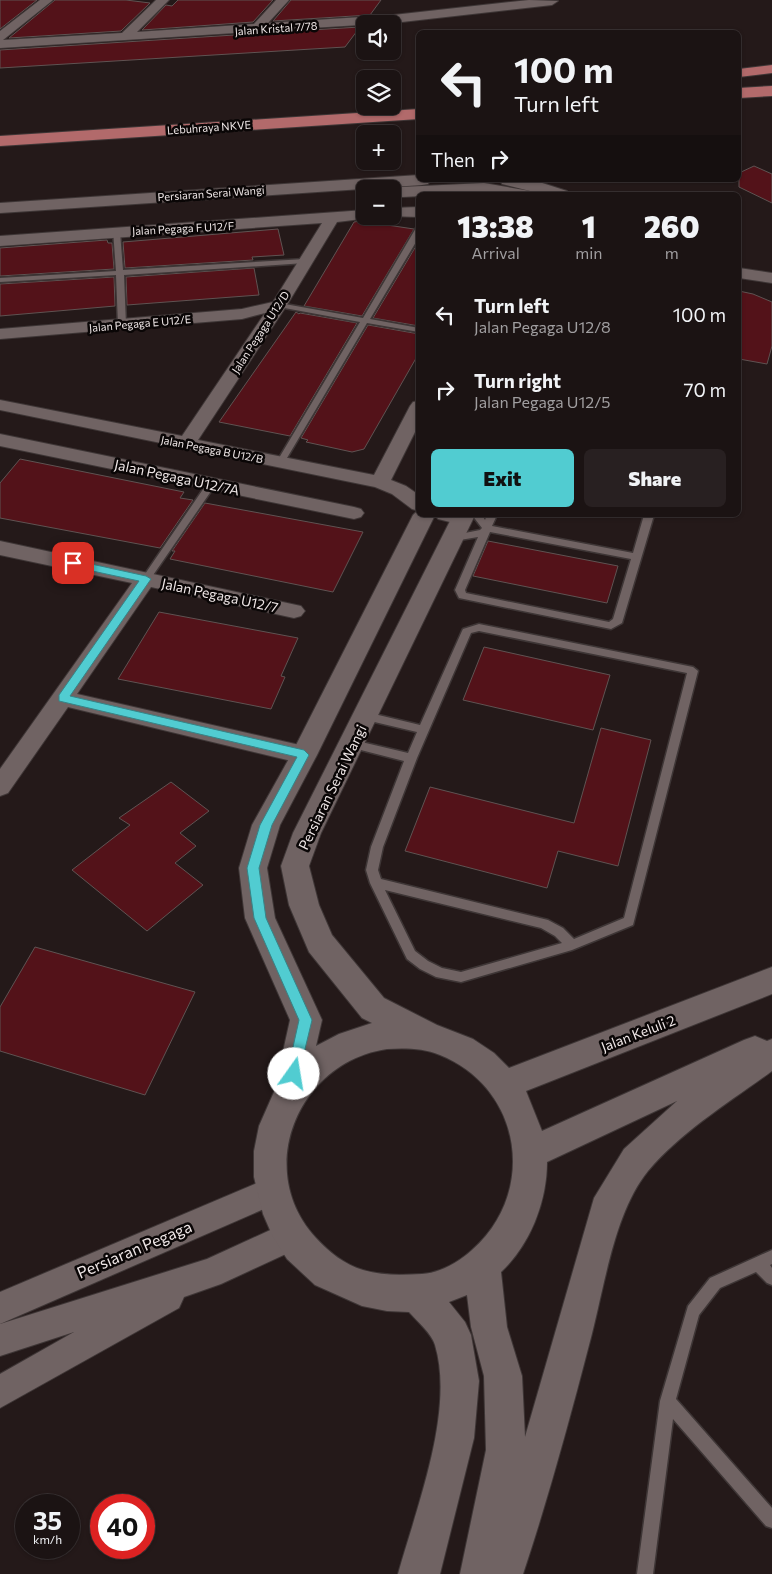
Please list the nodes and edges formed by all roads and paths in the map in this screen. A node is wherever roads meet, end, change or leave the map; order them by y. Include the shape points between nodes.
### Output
1 (47, 0) edge
2 (163, 0) edge
3 (283, 0) edge
4 (552, 1) edge
5 (397, 6) dead end
6 (392, 15) edge
7 (401, 18) edge
8 (356, 22) edge
9 (255, 30) junction
10 (0, 37) edge
11 (124, 37) junction
12 (0, 44) edge
13 (772, 70) edge
14 (741, 73) edge
15 (772, 91) edge
16 (741, 93) edge
17 (416, 102) edge
18 (401, 103) edge
19 (356, 105) edge
20 (416, 114) edge
21 (0, 128) edge
22 (0, 141) edge
23 (416, 180) edge
24 (518, 182) edge
25 (401, 192) edge
26 (507, 192) edge
27 (554, 192) edge
28 (356, 195) edge
29 (0, 208) edge
30 (401, 214) edge
31 (416, 215) edge
32 (356, 216) edge
33 (332, 218) junction
34 (0, 219) edge
35 (116, 232) junction
36 (416, 235) edge
37 (0, 241) edge
38 (305, 262) junction
39 (741, 273) edge
40 (120, 274) junction
41 (772, 278) edge
42 (0, 280) edge
43 (279, 306) junction
44 (366, 321) junction
45 (122, 325) junction
46 (416, 329) edge
47 (0, 334) edge
48 (0, 405) edge
49 (416, 412) edge
50 (1, 441) edge
51 (186, 444) junction
52 (280, 462) junction
53 (380, 482) junction
54 (211, 484) junction
55 (416, 503) edge
56 (354, 513) dead end
57 (423, 517) edge
58 (484, 517) edge
59 (648, 517) edge
60 (464, 522) edge
61 (0, 548) edge
62 (637, 557) junction
63 (146, 579) junction
64 (294, 611) dead end
65 (62, 698) junction
66 (366, 716) junction
67 (424, 730) junction
68 (353, 744) junction
69 (304, 755) junction
70 (411, 758) junction
71 (0, 787) edge
72 (376, 883) junction
73 (572, 944) junction
74 (772, 980) edge
75 (772, 1043) edge
76 (444, 1045) junction
77 (772, 1053) edge
78 (504, 1085) junction
79 (290, 1092) junction
80 (534, 1151) junction
81 (269, 1192) junction
82 (290, 1236) junction
83 (772, 1257) edge
84 (757, 1263) junction
85 (482, 1267) junction
86 (210, 1272) junction
87 (772, 1278) edge
88 (416, 1291) junction
89 (0, 1308) edge
90 (0, 1340) edge
91 (0, 1392) edge
92 (668, 1401) junction
93 (772, 1520) edge
94 (419, 1574) edge
95 (481, 1574) edge
96 (502, 1574) edge
97 (645, 1574) edge

1 - 10 street
2 - 11 street
3 - 9 street
4 - 7 street, Jalan Kristal 7/78
5 - 6 street
8 - 9 street, Jalan Kristal 7/78
9 - 11 street, Jalan Kristal 7/78
11 - 12 street, Jalan Kristal 7/78
13 - 14 highway
15 - 16 highway
17 - 18 highway
19 - 21 highway, Lebuhraya NKVE
20 - 22 highway, Lebuhraya NKVE
23 - 29 street, Persiaran Serai Wangi
24 - 27 street
25 - 26 street via 484,188
28 - 34 street, Persiaran Serai Wangi
30 - 31 street
32 - 33 street, Jalan Pegaga F U12/F
33 - 35 street, Jalan Pegaga F U12/F
33 - 38 street, Jalan Pegaga U12/D
35 - 37 street, Jalan Pegaga F U12/F
35 - 40 lane
36 - 44 lane
38 - 40 lane
38 - 43 street, Jalan Pegaga U12/D
39 - 41 street
40 - 42 lane
40 - 45 lane
43 - 44 lane
43 - 45 street, Jalan Pegaga E U12/E via 242,314
43 - 51 street, Jalan Pegaga U12/D
44 - 46 lane
44 - 52 lane
45 - 47 street, Jalan Pegaga E U12/E
48 - 51 street, Jalan Pegaga B U12/B
49 - 53 street
50 - 54 street, Jalan Pegaga U12/7A
51 - 52 street, Jalan Pegaga B U12/B
52 - 53 street, Jalan Pegaga B U12/B
53 - 55 street, Jalan Pegaga B U12/B via 399,490
54 - 56 street, Jalan Pegaga U12/7A
54 - 63 lane
57 - 69 street
58 - 60 lane
59 - 62 lane
60 - 62 lane
60 - 62 lane via 462,596 597,624 611,626 618,621
60 - 66 street, Persiaran Serai Wangi
61 - 63 street, Jalan Pegaga U12/7
63 - 64 street, Jalan Pegaga U12/7
63 - 65 street
65 - 69 street
65 - 71 street
66 - 67 lane
66 - 68 street, Persiaran Serai Wangi
67 - 70 lane
67 - 73 lane via 467,631 473,628 693,671 630,917 625,923
68 - 70 lane
68 - 76 street, Persiaran Serai Wangi via 307,833 295,866 304,904 320,943 373,1008
69 - 79 street via 266,825 253,868 260,918 306,1020
70 - 72 lane via 377,847 372,870
72 - 73 lane via 544,924
72 - 73 lane via 410,955 440,973 461,977
74 - 78 street, Jalan Keluli 2
75 - 80 street
76 - 78 street via 477,1061
76 - 79 street via 409,1038 358,1044 342,1049 313,1067
77 - 96 street via 681,1118 636,1160 606,1210 520,1522
78 - 80 street via 524,1116
79 - 81 street via 273,1122 266,1156
80 - 85 street via 532,1194 514,1234
81 - 82 street
81 - 89 street, Persiaran Pegaga
82 - 86 street
82 - 88 street via 324,1268 359,1284
83 - 84 lane
84 - 87 lane
84 - 92 lane via 715,1283 693,1311
85 - 88 street via 451,1283
85 - 95 street via 489,1327 503,1376 506,1450
86 - 90 street
86 - 91 street
88 - 94 street via 452,1335 460,1381 455,1438
92 - 93 lane
92 - 97 lane

